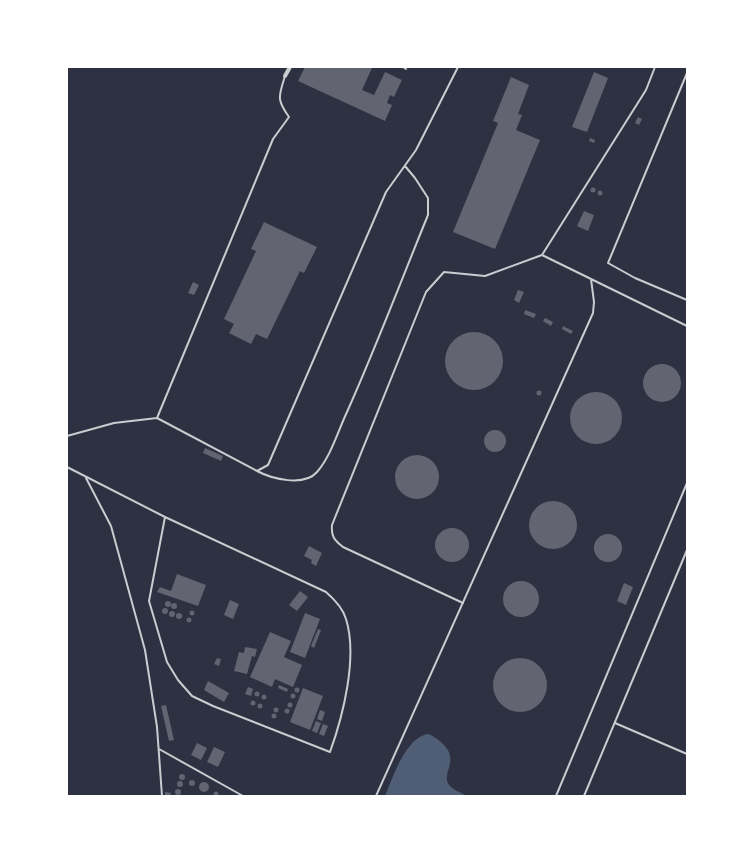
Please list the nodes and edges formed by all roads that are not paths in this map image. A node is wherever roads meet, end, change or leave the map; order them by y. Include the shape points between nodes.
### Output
1 (290, 67) edge
2 (403, 67) edge
3 (458, 67) edge
4 (655, 67) edge
5 (406, 69) dead end
6 (687, 72) edge
7 (285, 76) joint
8 (405, 166) junction
9 (542, 255) junction
10 (591, 279) junction
11 (687, 300) edge
12 (687, 326) edge
13 (157, 418) junction
14 (67, 436) edge
15 (67, 467) edge
16 (255, 469) junction
17 (85, 477) junction
18 (687, 483) edge
19 (165, 517) junction
20 (687, 550) edge
21 (463, 603) junction
22 (615, 723) junction
23 (159, 749) junction
24 (687, 754) edge
25 (162, 796) edge
26 (243, 796) edge
27 (376, 796) edge
28 (556, 796) edge
29 (584, 796) edge

1 - 7 street
2 - 5 lane
3 - 8 lane via 416,150
4 - 9 lane via 646,90
6 - 11 lane via 608,263 635,278
7 - 13 lane via 279,102 289,118 273,139
8 - 16 lane via 386,192 268,465 257,471
8 - 16 lane via 428,198 428,214 361,381 327,457 316,473 297,481 268,477
9 - 10 lane
9 - 21 lane via 485,276 444,272 426,292 332,524 331,534 343,547
10 - 12 lane
10 - 21 lane via 593,313
13 - 14 lane via 114,423
13 - 16 lane
15 - 17 lane
17 - 19 lane
17 - 23 lane via 111,526 120,556 153,689
18 - 28 lane
19 - 19 lane via 326,592 336,600 346,618 349,672 345,704 330,752 213,706 192,696 178,680 167,662 149,601
20 - 22 lane
21 - 27 lane
22 - 24 lane
22 - 29 lane
23 - 25 lane
23 - 26 lane

